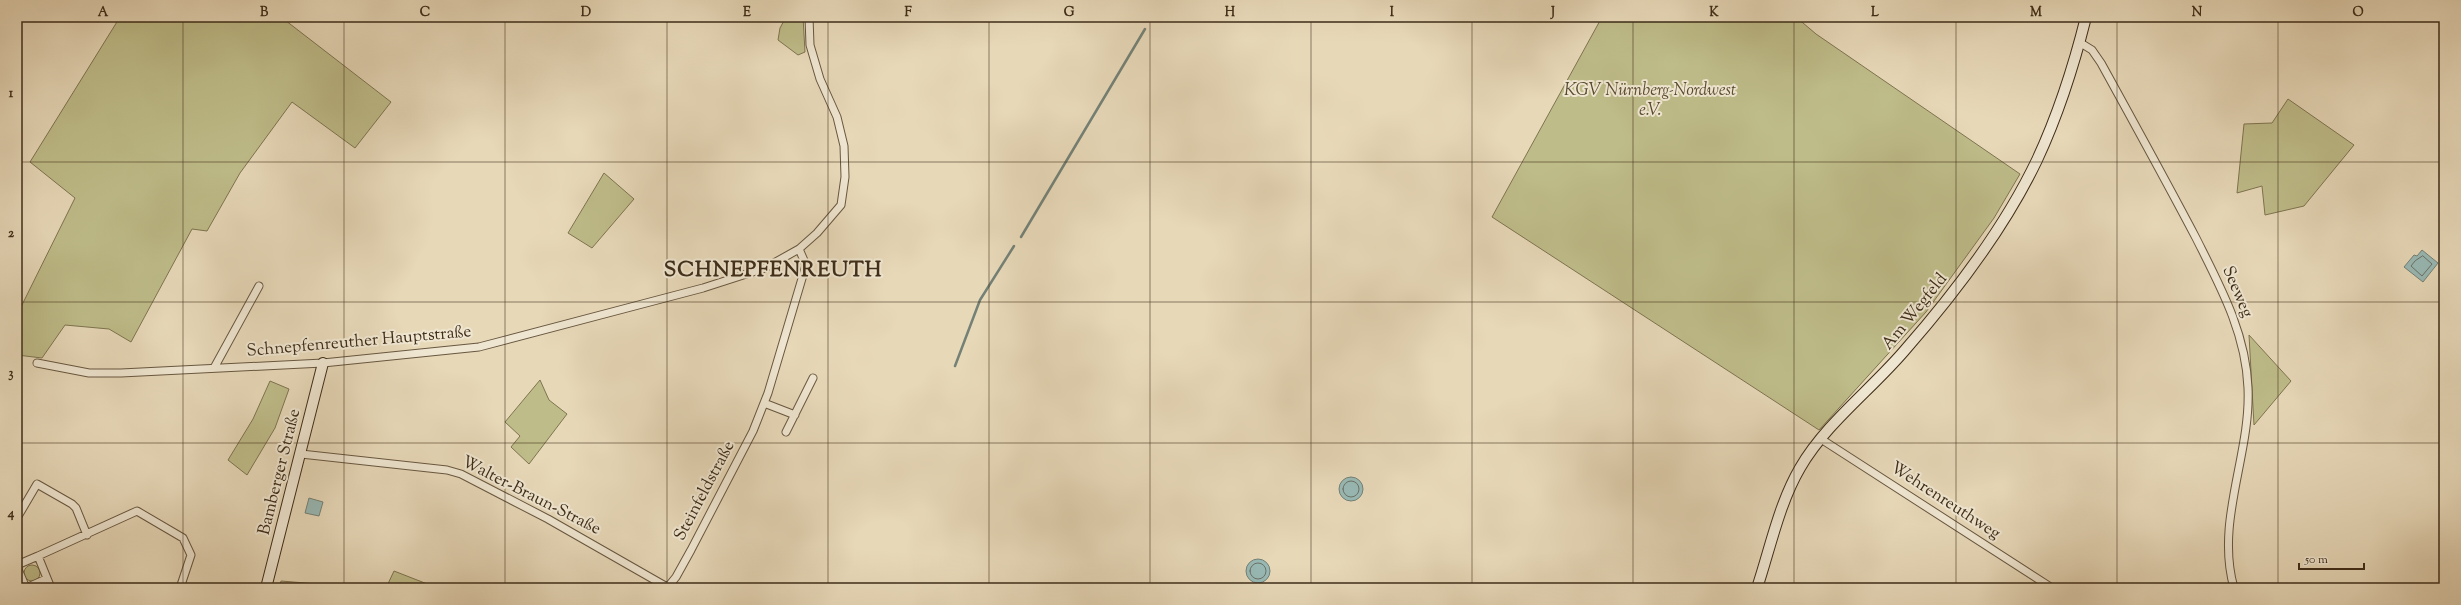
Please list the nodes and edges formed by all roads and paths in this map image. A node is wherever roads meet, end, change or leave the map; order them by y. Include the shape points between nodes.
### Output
1 (808, 17) edge
2 (2086, 17) edge
3 (2079, 42) junction
4 (799, 249) junction
5 (258, 286) dead end
6 (37, 363) dead end
7 (323, 363) junction
8 (214, 368) junction
9 (814, 378) dead end
10 (764, 403) junction
11 (795, 415) junction
12 (786, 432) dead end
13 (1821, 438) junction
14 (300, 454) junction
15 (17, 518) edge
16 (87, 535) junction
17 (40, 555) junction
18 (17, 566) edge
19 (46, 579) junction
20 (51, 588) edge
21 (180, 588) edge
22 (266, 588) edge
23 (667, 588) edge
24 (1756, 588) edge
25 (2052, 588) edge
26 (2234, 588) edge

1 - 4 street, Schnepfenreuther Hauptstraße via 810,45 820,79 837,117 844,146 845,177 841,205
2 - 3 street, Am Wegfeld
3 - 13 street, Am Wegfeld via 2046,140 2028,177 1996,231 1922,331
3 - 26 street, Seeweg via 2092,50 2101,63 2166,181 2224,293 2241,340 2248,388 2245,436 2228,542 2229,572
4 - 7 street, Schnepfenreuther Hauptstraße via 765,268 746,275 479,347
4 - 10 street, Steinfeldstraße via 806,265
5 - 8 street
6 - 8 street, Schnepfenreuther Hauptstraße via 88,373
7 - 8 street, Schnepfenreuther Hauptstraße
7 - 14 street, Bamberger Straße
9 - 11 street
10 - 11 street
10 - 23 street, Steinfeldstraße via 736,465 676,577
11 - 12 street
13 - 24 street, Am Wegfeld via 1795,476
13 - 25 street, Wehrenreuthweg
14 - 22 street, Bamberger Straße
14 - 23 street, Walter-Braun-Straße via 440,469 461,474 548,519
15 - 16 street via 36,484 76,508
16 - 17 street
16 - 21 street via 137,511 183,538 191,555
17 - 18 street
17 - 19 street
18 - 19 street via 26,588
19 - 20 street

